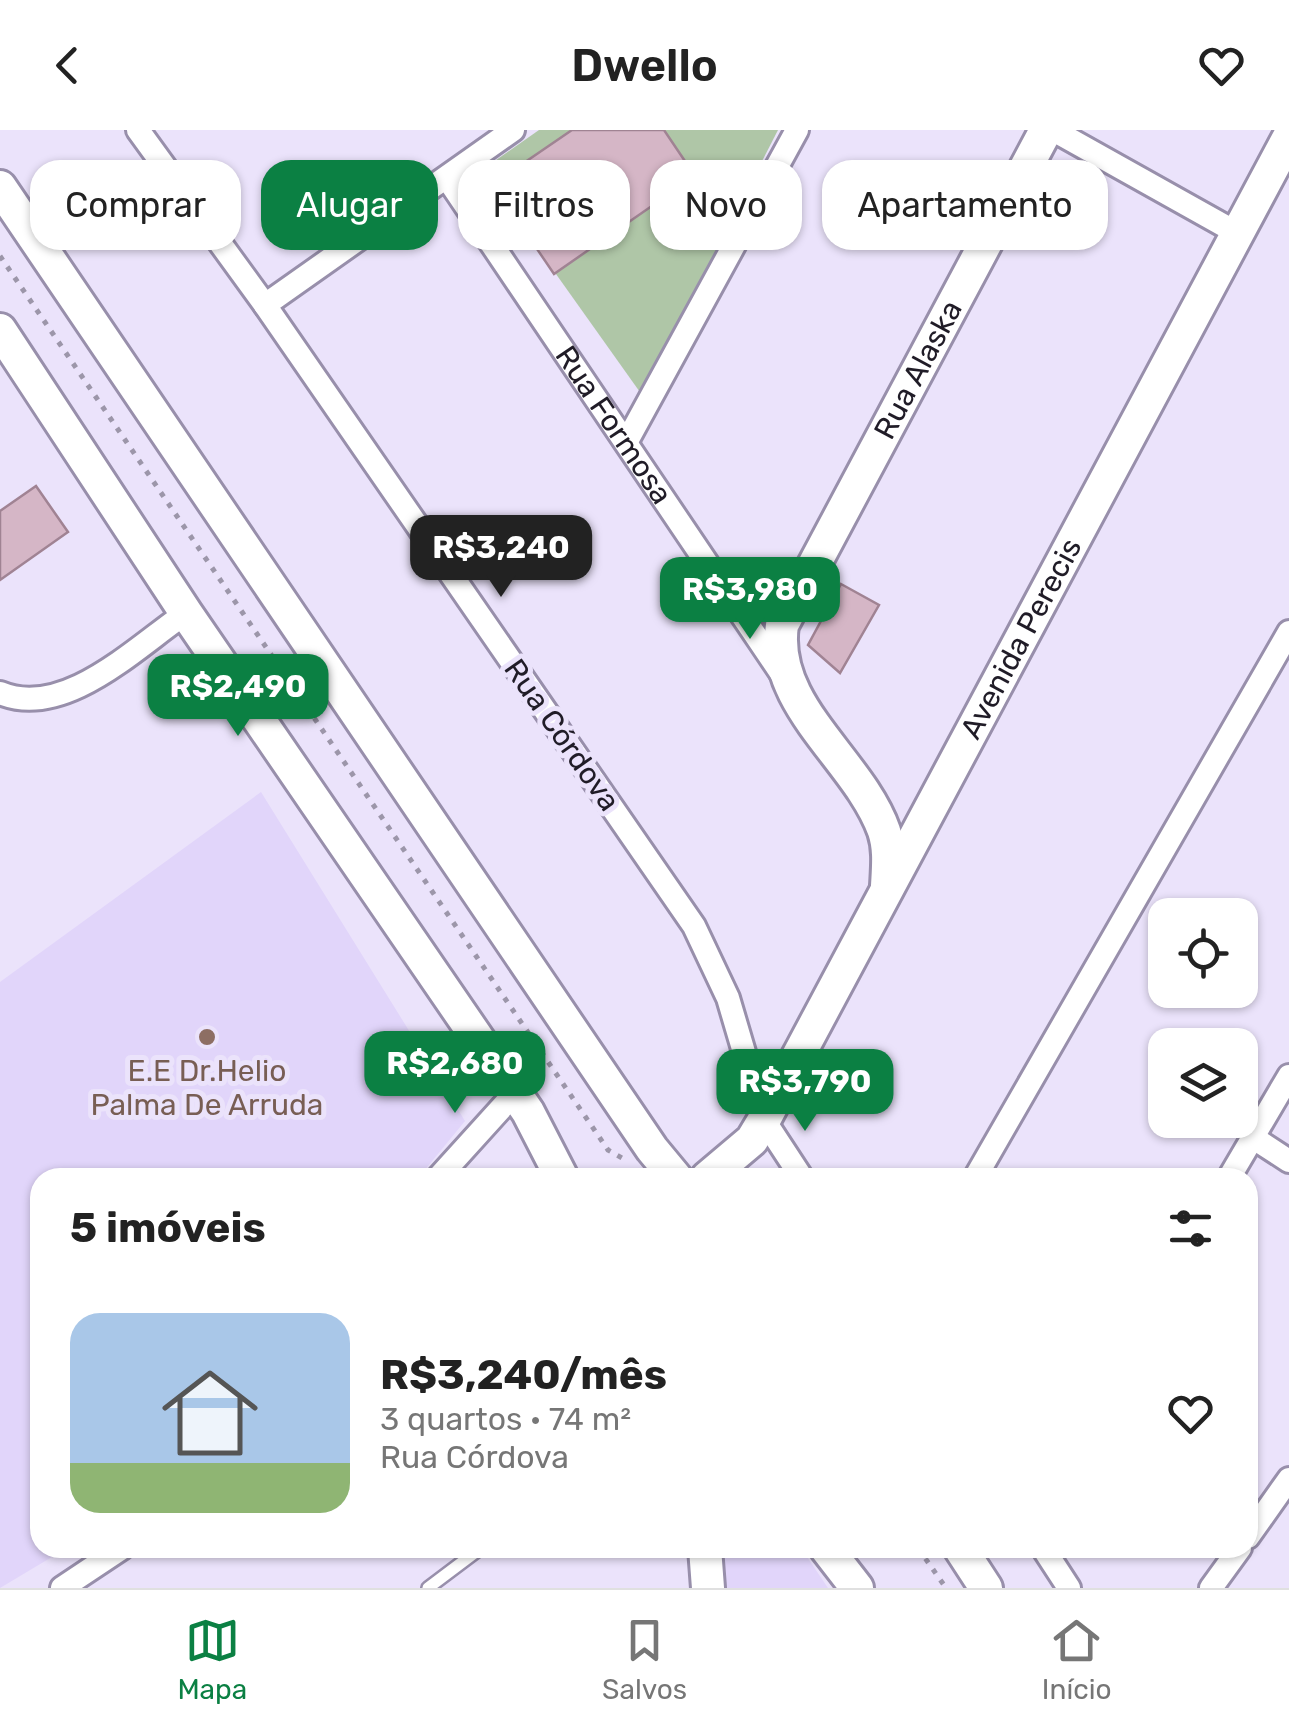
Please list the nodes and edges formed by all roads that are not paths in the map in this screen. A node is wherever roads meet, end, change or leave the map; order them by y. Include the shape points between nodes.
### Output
1 (138, 130) edge
2 (513, 130) edge
3 (797, 130) edge
4 (1050, 130) edge
5 (1289, 138) edge
6 (447, 178) junction
7 (0, 187) edge
8 (1239, 234) junction
9 (265, 305) junction
10 (0, 330) edge
11 (627, 441) junction
12 (728, 594) junction
13 (791, 609) junction
14 (186, 613) junction
15 (1289, 632) edge
16 (790, 686) junction
17 (0, 693) edge
18 (878, 819) junction
19 (922, 824) junction
20 (887, 890) junction
21 (1289, 1076) edge
22 (514, 1093) junction
23 (1258, 1126) edge
24 (758, 1130) junction
25 (1251, 1138) edge
26 (1255, 1138) edge
27 (1289, 1161) edge
28 (447, 1168) edge
29 (556, 1168) edge
30 (668, 1168) edge
31 (717, 1168) edge
32 (750, 1168) edge
33 (793, 1168) edge
34 (981, 1168) edge
35 (1234, 1168) edge
36 (1289, 1480) edge
37 (1258, 1523) edge
38 (107, 1558) edge
39 (468, 1558) edge
40 (706, 1558) edge
41 (834, 1558) edge
42 (966, 1558) edge
43 (1050, 1558) edge
44 (1232, 1558) edge
45 (62, 1588) edge
46 (428, 1588) edge
47 (708, 1588) edge
48 (857, 1588) edge
49 (986, 1588) edge
50 (1070, 1588) edge
51 (1210, 1588) edge

1 - 9 street, Rua Córdova
2 - 6 street
3 - 11 street
4 - 8 street
4 - 13 main road, Rua Alaska
5 - 8 main road, Avenida Perecis
6 - 9 street
6 - 11 street, Rua Formosa
7 - 30 main road
8 - 19 main road, Avenida Perecis
9 - 24 street, Rua Córdova via 694,926 728,998
10 - 14 main road
11 - 12 street, Rua Formosa
12 - 13 street via 759,611
12 - 16 street, Rua Formosa
13 - 16 main road, Rua Alaska via 780,636
14 - 17 street via 67,693 18,700
14 - 22 main road
15 - 34 street
16 - 18 main road, Rua Formosa
18 - 19 main road
18 - 20 main road, Rua Formosa via 889,852
19 - 20 main road, Avenida Perecis
20 - 24 main road, Avenida Perecis
21 - 23 street
22 - 28 street
22 - 29 main road
24 - 31 main road, Avenida Perecis
24 - 32 main road, Avenida Perecis
24 - 33 street, Rua Córdova
25 - 35 street
26 - 27 street
36 - 37 street
38 - 45 street
39 - 46 lane
40 - 47 main road
41 - 48 main road
42 - 49 main road
43 - 50 street
44 - 51 street

